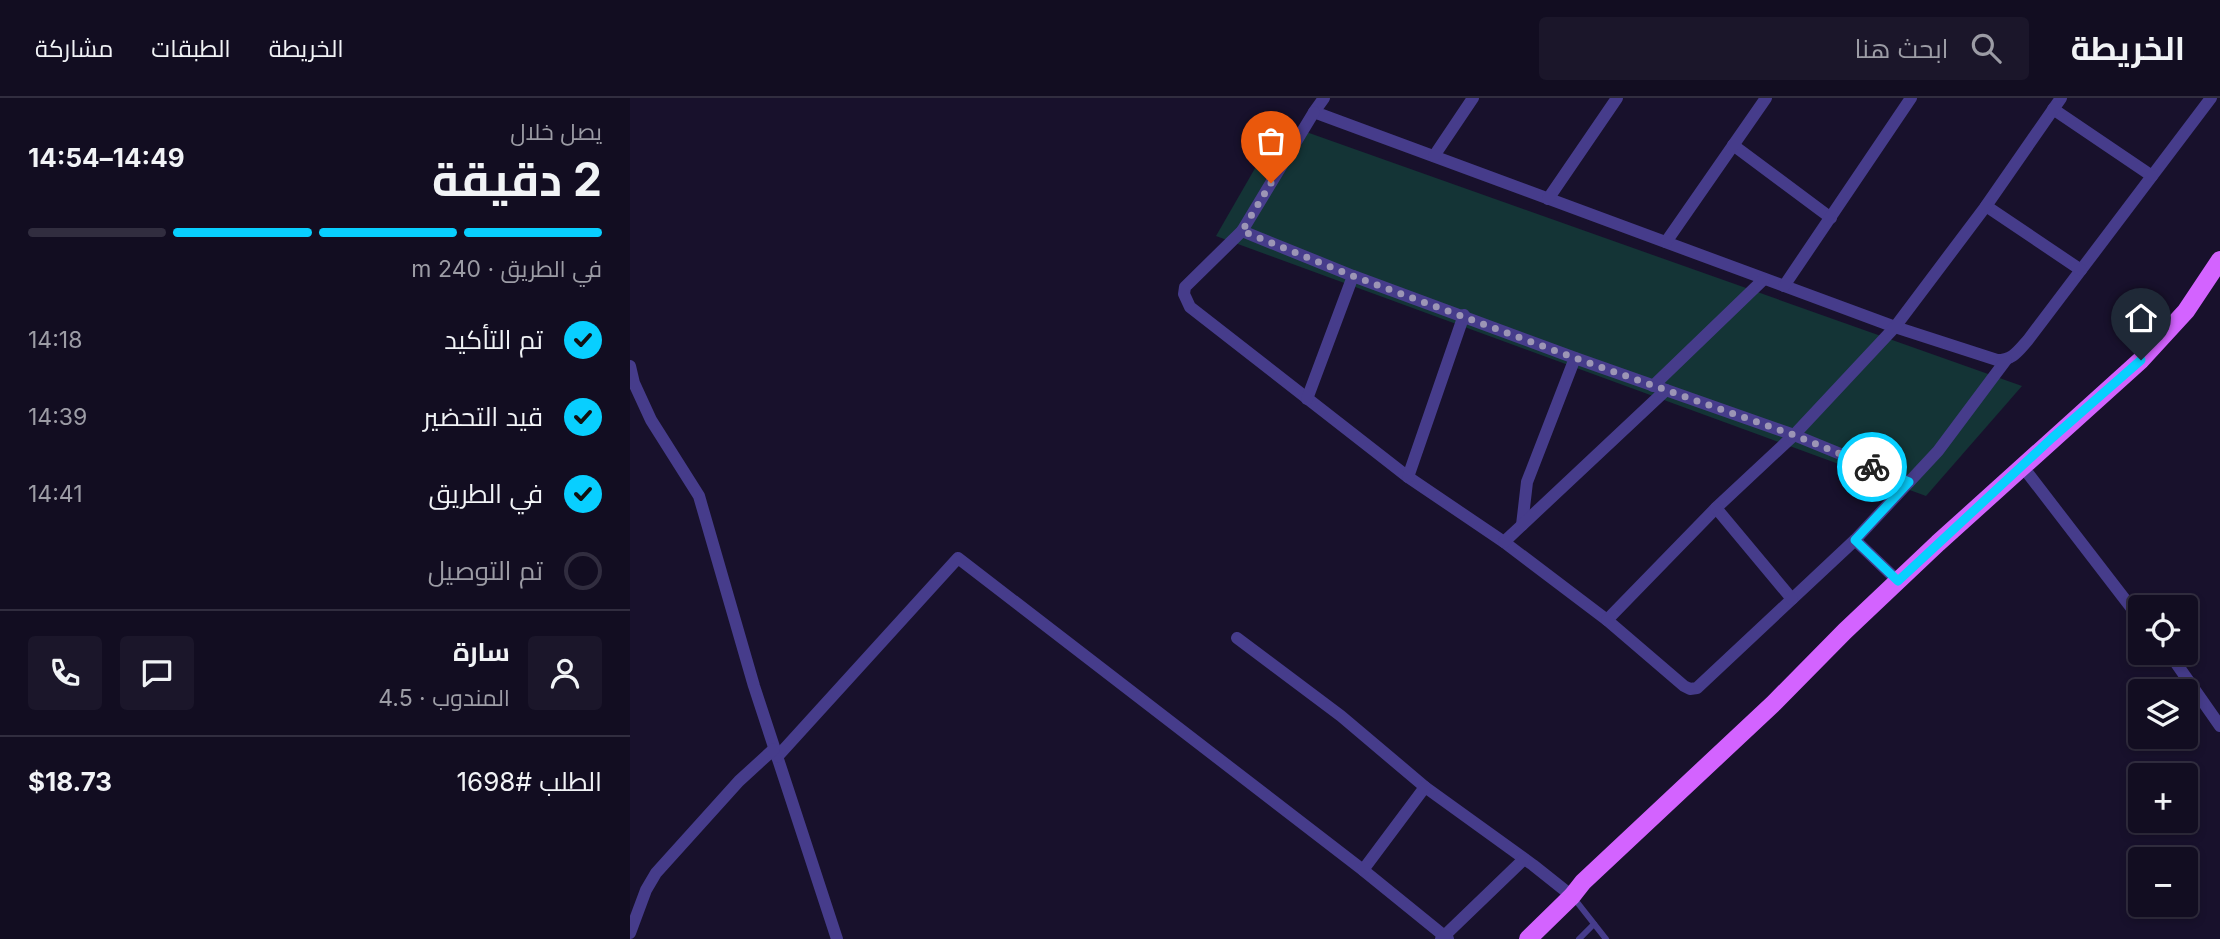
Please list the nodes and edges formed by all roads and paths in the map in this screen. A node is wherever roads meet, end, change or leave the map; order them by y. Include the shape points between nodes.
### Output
1 (1324, 98) edge
2 (1474, 98) edge
3 (1617, 98) edge
4 (1766, 98) edge
5 (1911, 98) edge
6 (2211, 98) edge
7 (2057, 104) edge
8 (1314, 112) junction
9 (1733, 145) junction
10 (1434, 156) junction
11 (2152, 176) junction
12 (1548, 198) junction
13 (1986, 205) junction
14 (1830, 218) junction
15 (1242, 231) junction
16 (1666, 242) junction
17 (2220, 260) edge
18 (2081, 270) junction
19 (1353, 276) junction
20 (1764, 279) junction
21 (1784, 286) junction
22 (1464, 315) junction
23 (1895, 327) junction
24 (1575, 358) junction
25 (2006, 360) junction
26 (630, 366) edge
27 (1653, 386) junction
28 (1666, 390) junction
29 (1307, 399) junction
30 (1794, 435) junction
31 (2022, 467) junction
32 (1408, 477) junction
33 (1909, 482) junction
34 (1716, 508) junction
35 (1522, 525) junction
36 (1855, 540) junction
37 (1504, 541) junction
38 (1898, 581) junction
39 (1792, 598) junction
40 (2128, 604) edge
41 (1607, 620) junction
42 (1237, 638) dead end
43 (2177, 665) edge
44 (2220, 726) edge
45 (776, 753) junction
46 (1425, 787) junction
47 (1524, 859) junction
48 (1363, 870) junction
49 (1572, 896) junction
50 (1594, 924) junction
51 (630, 933) edge
52 (1445, 938) edge
53 (836, 939) edge
54 (1528, 939) edge
55 (1579, 939) edge
56 (1606, 939) edge

1 - 8 street
2 - 10 street
3 - 12 street
4 - 9 street
5 - 14 street
6 - 11 street
7 - 11 street
7 - 13 street
8 - 10 street
8 - 15 street
9 - 14 street
9 - 16 street
10 - 12 street
11 - 18 street
12 - 16 street
13 - 18 street
13 - 23 street
14 - 21 street
15 - 19 street
15 - 29 street via 1185,287 1187,302
16 - 20 street
17 - 31 main road via 2156,345
18 - 25 street via 2022,347
19 - 22 street
19 - 29 street
20 - 21 street
20 - 27 street
21 - 23 street
22 - 24 street
22 - 32 street
23 - 25 street
23 - 30 street
24 - 27 street
24 - 35 street via 1527,481
25 - 33 street
26 - 45 street via 651,420 699,496
27 - 28 street
28 - 30 street
28 - 35 street
29 - 32 street
30 - 33 street
30 - 34 street
31 - 38 main road
31 - 40 street
32 - 37 street
33 - 36 street
34 - 39 street
34 - 41 street
35 - 37 street
36 - 38 street
36 - 39 street
37 - 41 street
38 - 49 main road
39 - 41 street via 1697,688 1690,689
42 - 46 street
43 - 44 street
45 - 48 street via 958,558
45 - 51 street via 738,781 656,873
45 - 53 street
46 - 47 street
46 - 48 street
47 - 49 street
47 - 52 street
48 - 52 street
49 - 50 lane
49 - 54 main road
50 - 55 lane
50 - 56 lane

